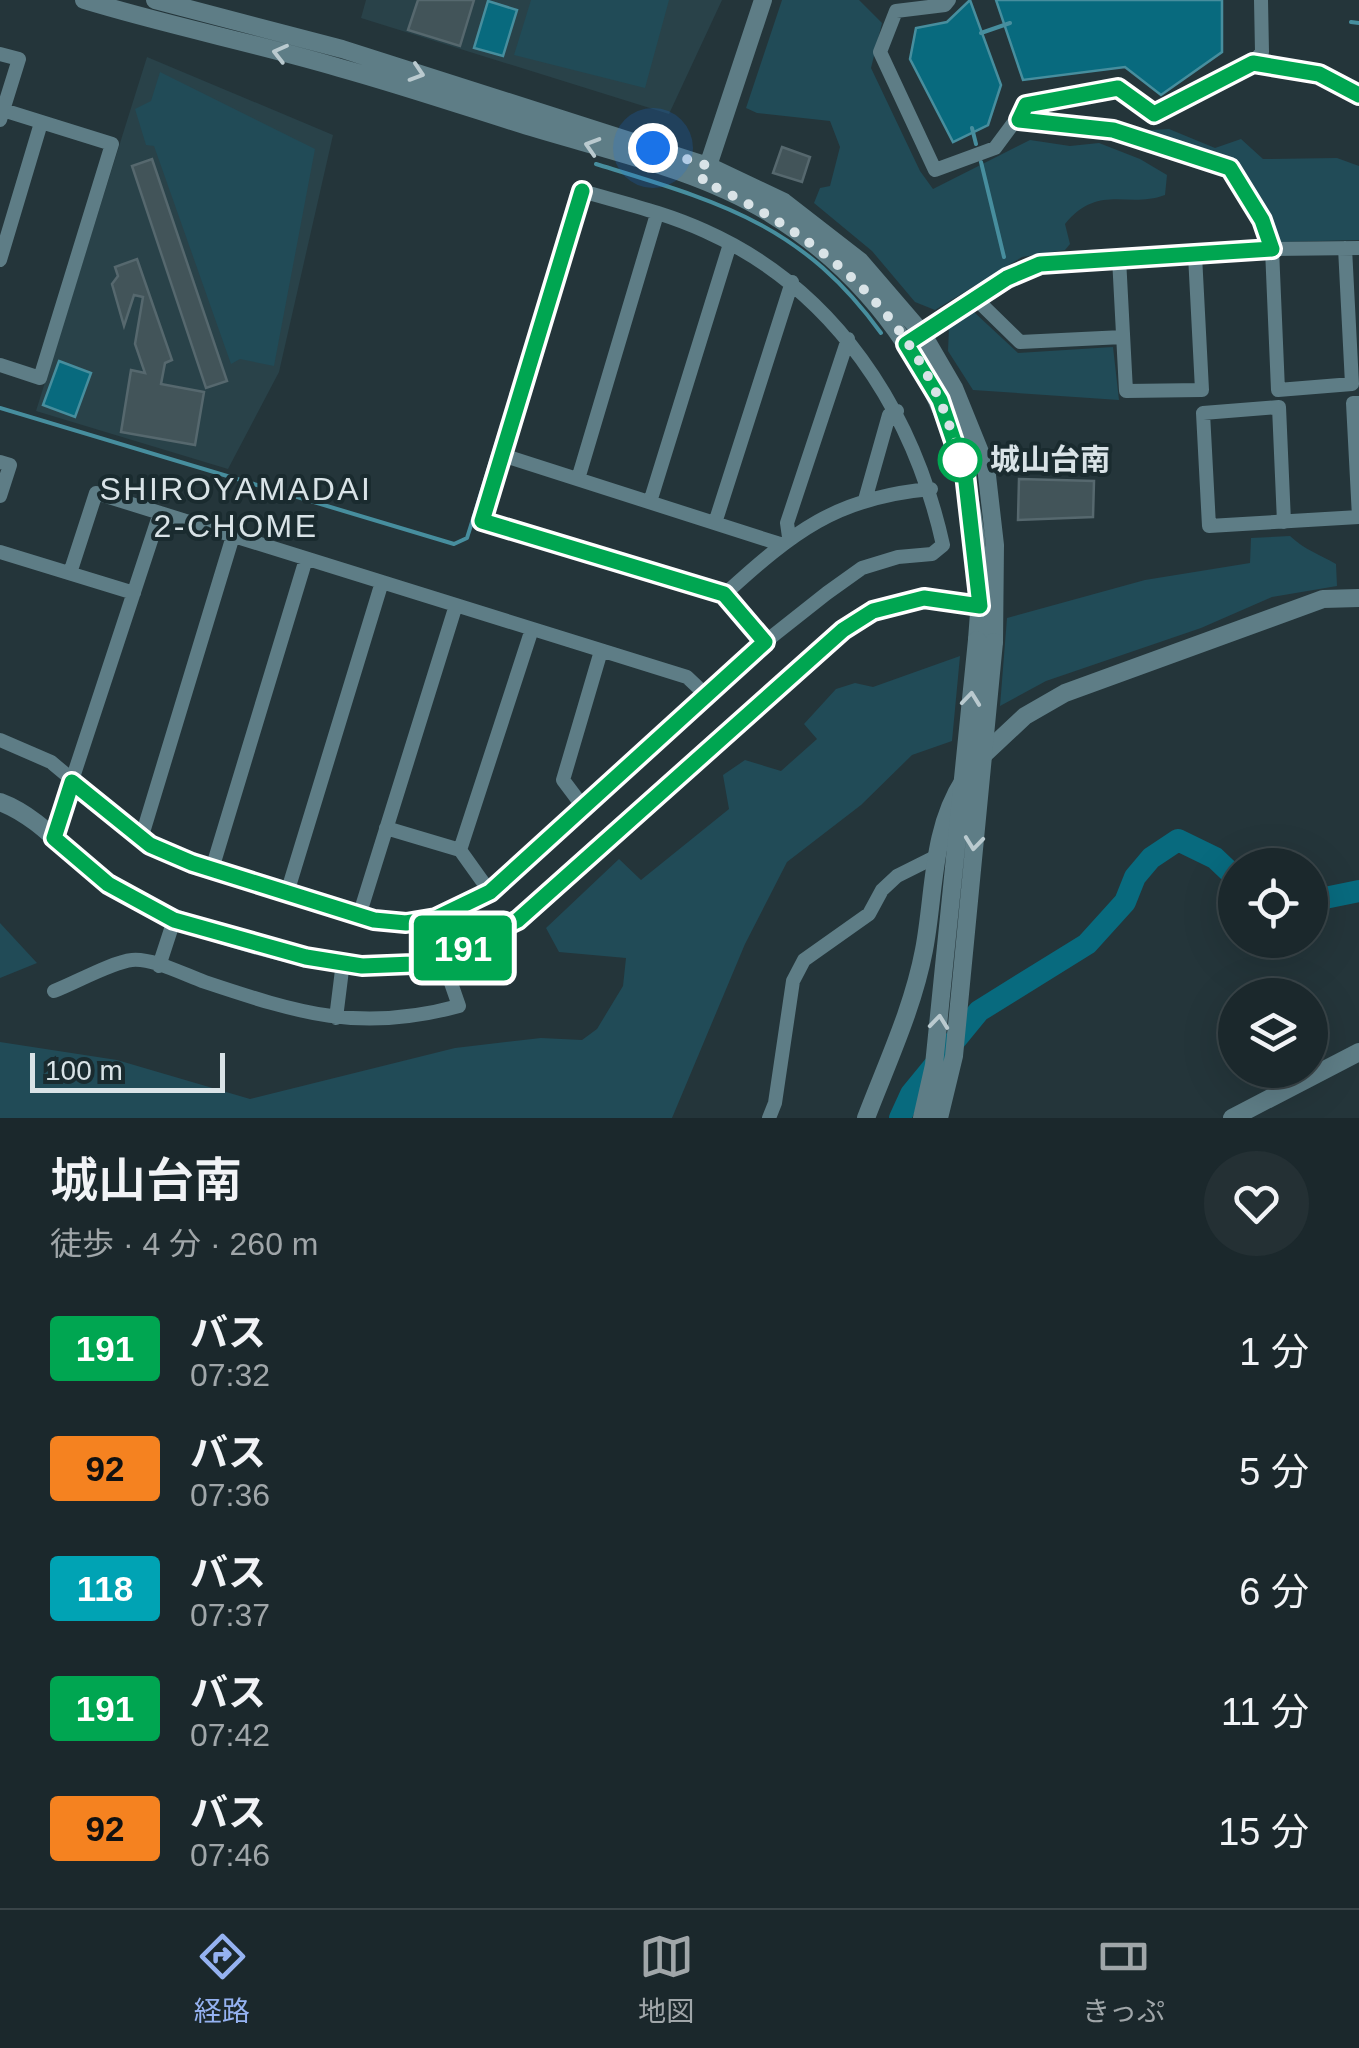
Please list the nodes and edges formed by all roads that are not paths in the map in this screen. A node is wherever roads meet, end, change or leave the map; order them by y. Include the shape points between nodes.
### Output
1 (84, 0) edge
2 (155, 0) edge
3 (764, 0) edge
4 (949, 0) edge
5 (1262, 0) edge
6 (0, 54) edge
7 (1253, 63) junction
8 (1359, 95) edge
9 (1, 115) edge
10 (1019, 120) junction
11 (42, 123) junction
12 (705, 173) junction
13 (656, 214) junction
14 (730, 244) junction
15 (1352, 248) edge
16 (1272, 249) junction
17 (1195, 256) junction
18 (1119, 258) junction
19 (0, 260) edge
20 (792, 282) junction
21 (976, 298) junction
22 (1123, 337) junction
23 (848, 339) junction
24 (914, 339) junction
25 (0, 365) edge
26 (1359, 403) edge
27 (897, 411) junction
28 (502, 455) junction
29 (0, 462) edge
30 (578, 479) junction
31 (931, 489) junction
32 (0, 496) edge
33 (865, 500) junction
34 (650, 502) junction
35 (160, 513) junction
36 (1359, 518) edge
37 (1284, 522) junction
38 (715, 523) junction
39 (234, 536) junction
40 (784, 540) junction
41 (0, 552) edge
42 (306, 559) junction
43 (70, 573) junction
44 (382, 582) junction
45 (134, 593) junction
46 (724, 594) junction
47 (1359, 598) edge
48 (456, 606) junction
49 (988, 606) junction
50 (532, 629) junction
51 (986, 641) junction
52 (765, 642) junction
53 (602, 650) junction
54 (707, 696) junction
55 (0, 740) edge
56 (72, 782) junction
57 (0, 802) edge
58 (584, 808) junction
59 (386, 828) junction
60 (54, 838) junction
61 (141, 839) junction
62 (460, 850) junction
63 (937, 856) junction
64 (212, 869) junction
65 (490, 892) junction
66 (287, 893) junction
67 (359, 916) junction
68 (174, 920) junction
69 (442, 957) junction
70 (343, 962) junction
71 (159, 966) junction
72 (54, 991) dead end
73 (336, 1018) junction
74 (1359, 1052) edge
75 (769, 1118) edge
76 (866, 1118) edge
77 (922, 1118) edge
78 (939, 1118) edge
79 (1232, 1118) edge

12 -> 1 street
2 -> 12 street via 342,49
3 - 12 street
4 - 10 street via 896,12 880,52 935,170 995,148
5 - 7 street via 1262,52
6 - 9 street via 19,59
7 - 8 street via 1319,74
7 - 10 street via 1154,114 1118,88 1026,105
9 - 11 street
10 - 16 street via 1113,130 1230,168
11 - 19 street
11 - 25 street via 112,144 40,378
12 - 24 street via 813,243
13 - 14 street
13 - 28 street via 582,191
13 - 30 street
14 - 20 street
14 - 34 street
15 - 16 street
15 - 16 street via 1352,384 1278,390
16 - 17 street
17 - 18 street
17 - 22 street via 1202,390 1126,392
18 - 21 street via 1040,264
18 - 22 street
20 - 23 street
20 - 38 street
21 - 22 street via 1020,342
21 - 24 street
23 - 27 street
23 - 40 street
24 - 49 street via 965,474
26 - 36 street via 1353,403
27 - 31 street
27 - 33 street via 889,415
28 - 30 street
28 - 46 street via 482,521
29 - 32 street via 10,465
30 - 34 street
31 - 33 street
31 - 52 street via 944,545 932,554 862,568
33 - 40 street
34 - 38 street
35 - 39 street
35 - 43 street via 96,493
35 - 45 street
36 - 37 street
37 - 37 street via 1279,407 1204,413 1208,526
38 - 40 street
39 - 42 street
39 - 61 street
40 - 46 street
41 - 43 street
42 - 44 street
42 - 64 street
43 - 45 street
44 - 48 street
44 - 66 street
45 - 56 street
46 - 52 street
47 - 63 street via 1323,599 1065,693 1026,716 974,764 948,806
48 - 50 street
48 - 59 street
49 - 51 street
49 - 69 street via 924,598 873,611 843,630 518,920
50 - 53 street
50 - 62 street
77 -> 51 street, bridge
51 -> 78 street, bridge via 954,1056
52 - 54 street
53 - 54 street via 688,678
53 - 58 street via 564,780
54 - 58 street
55 - 56 street via 51,762
56 - 60 street
56 - 61 street
57 - 60 street
58 - 65 street
59 - 62 street
59 - 67 street
60 - 68 street via 108,884
61 - 64 street
62 - 65 street
63 - 75 street via 897,876 869,914 799,966
63 - 76 street via 924,952
64 - 66 street
65 - 67 street via 436,918 406,923
66 - 67 street
68 - 70 street
68 - 71 street
69 - 70 street via 413,964
69 - 73 street via 458,1006 427,1015
70 - 73 street
71 - 72 street via 133,960
71 - 73 street
74 - 79 street

